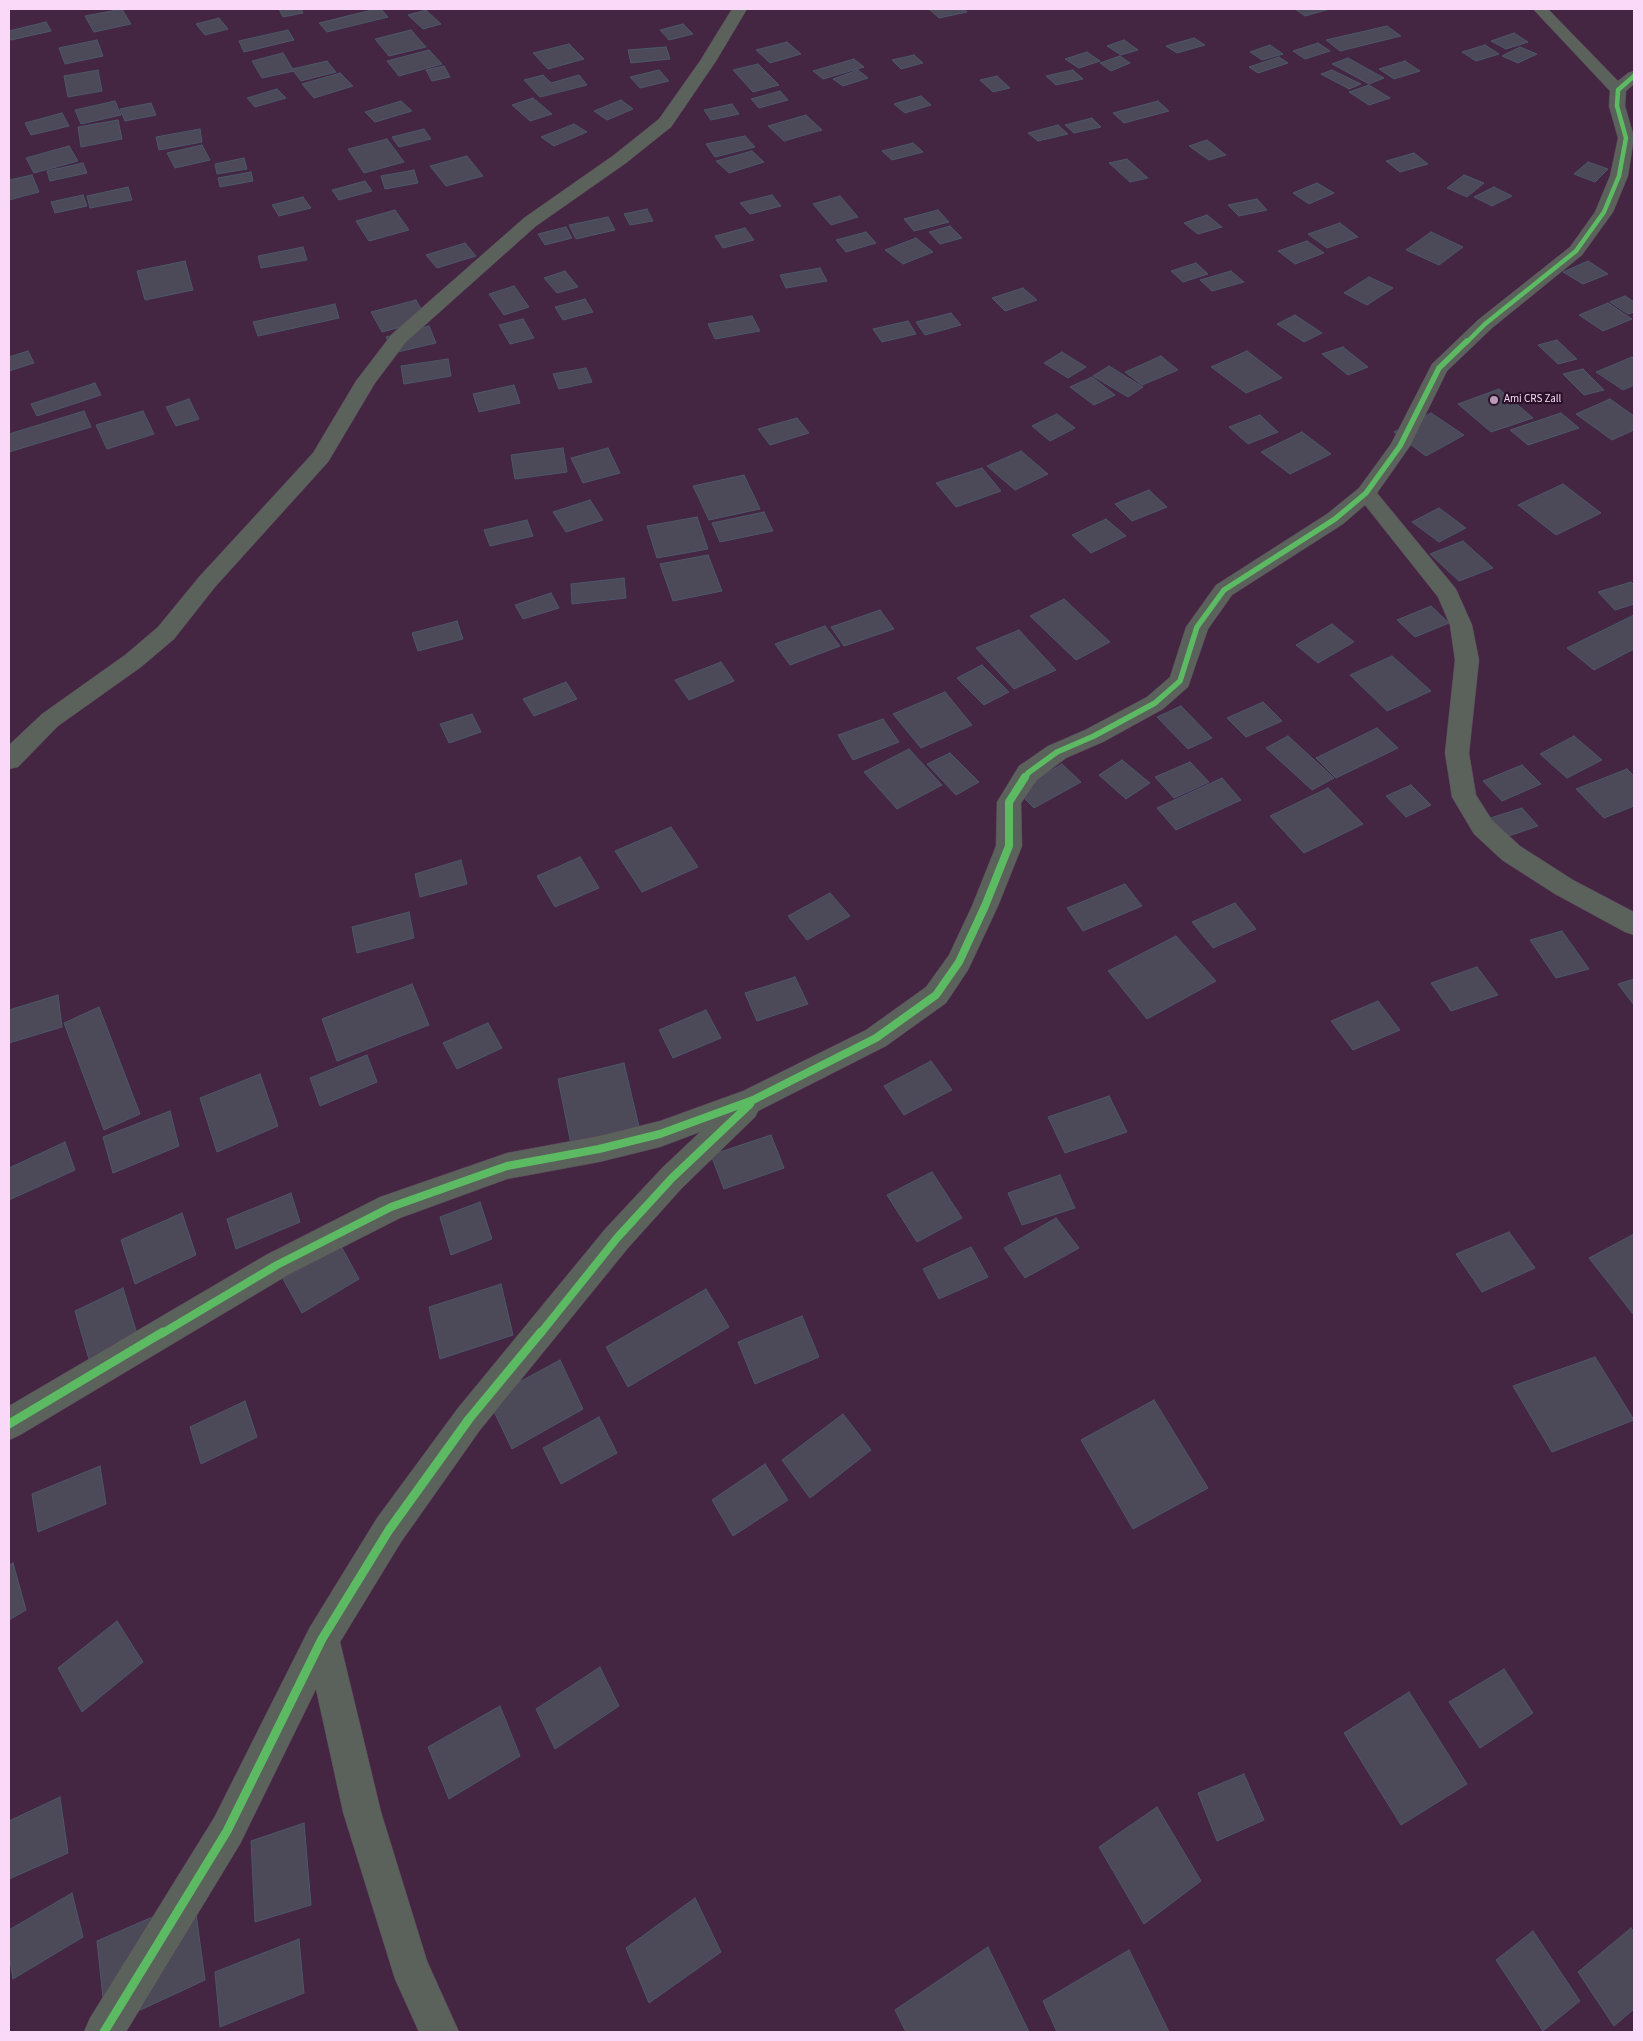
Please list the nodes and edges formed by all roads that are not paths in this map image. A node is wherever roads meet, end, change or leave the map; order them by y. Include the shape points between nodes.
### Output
1 (739, 9) edge
2 (1540, 9) edge
3 (1634, 76) edge
4 (1618, 90) junction
5 (1630, 141) edge
6 (1366, 493) junction
7 (9, 760) edge
8 (1634, 924) edge
9 (753, 1100) junction
10 (9, 1424) edge
11 (322, 1639) junction
12 (104, 2032) edge
13 (439, 2032) edge

1 - 7 street via 665,123 530,222 399,338 366,381 321,457 207,582 166,633 133,661 50,720
2 - 4 street
3 - 4 street
4 - 5 street via 1617,106
5 - 6 street via 1604,212 1576,251 1485,324 1439,368 1400,446
6 - 8 street via 1448,594 1461,624 1467,660 1457,753 1464,797 1482,827 1512,853 1556,882
6 - 9 street via 1335,520 1224,590 1197,627 1180,681 1155,703 1057,752 1028,773 1010,802 1009,846 986,906 959,962 936,995 876,1038
9 - 10 street via 660,1134 507,1166 391,1207 277,1265
9 - 11 street via 672,1178 617,1238 469,1419 388,1530
11 - 12 street via 227,1831
11 - 13 street via 362,1812 409,1965

